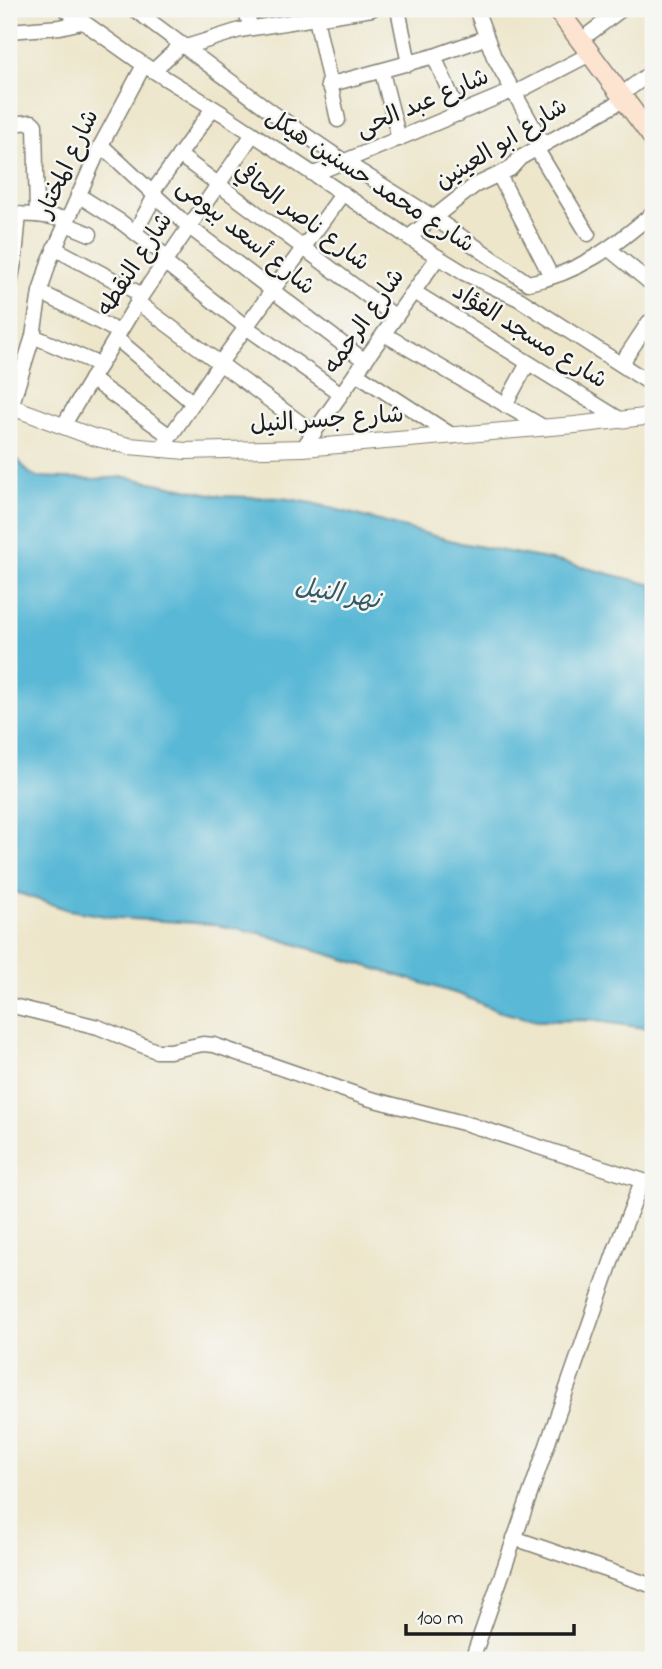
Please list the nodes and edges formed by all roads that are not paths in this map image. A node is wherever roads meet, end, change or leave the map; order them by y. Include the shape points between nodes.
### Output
1 (134, 9) edge
2 (245, 9) edge
3 (372, 9) edge
4 (398, 9) edge
5 (476, 9) edge
6 (557, 9) edge
7 (572, 9) edge
8 (622, 9) edge
9 (347, 11) edge
10 (75, 14) edge
11 (296, 15) edge
12 (316, 18) junction
13 (251, 27) junction
14 (9, 32) edge
15 (590, 33) junction
16 (485, 38) junction
17 (184, 45) junction
18 (590, 54) junction
19 (434, 56) junction
20 (410, 64) junction
21 (149, 68) junction
22 (653, 71) edge
23 (382, 72) junction
24 (328, 85) junction
25 (512, 92) junction
26 (627, 94) junction
27 (213, 108) junction
28 (459, 114) junction
29 (338, 120) dead end
30 (653, 120) edge
31 (9, 124) edge
32 (253, 134) junction
33 (653, 138) edge
34 (399, 139) junction
35 (101, 145) junction
36 (540, 146) junction
37 (179, 155) junction
38 (345, 162) junction
39 (314, 174) junction
40 (499, 175) junction
41 (217, 184) junction
42 (343, 193) junction
43 (154, 194) junction
44 (78, 195) junction
45 (14, 214) edge
46 (653, 214) edge
47 (37, 215) junction
48 (433, 217) junction
49 (67, 222) junction
50 (188, 226) junction
51 (135, 232) junction
52 (90, 234) dead end
53 (588, 234) dead end
54 (409, 237) junction
55 (54, 248) junction
56 (302, 249) junction
57 (610, 249) junction
58 (12, 256) edge
59 (439, 257) junction
60 (166, 259) junction
61 (551, 276) junction
62 (653, 285) edge
63 (9, 289) edge
64 (272, 291) junction
65 (40, 292) junction
66 (414, 292) junction
67 (140, 298) junction
68 (396, 317) junction
69 (649, 322) dead end
70 (246, 327) junction
71 (384, 334) junction
72 (33, 335) junction
73 (118, 335) junction
74 (365, 360) junction
75 (220, 363) junction
76 (528, 363) junction
77 (621, 364) junction
78 (100, 365) junction
79 (356, 373) junction
80 (91, 379) junction
81 (653, 385) edge
82 (341, 394) junction
83 (193, 402) junction
84 (505, 405) junction
85 (10, 407) edge
86 (653, 416) edge
87 (621, 420) junction
88 (64, 426) junction
89 (545, 428) junction
90 (314, 433) junction
91 (453, 436) junction
92 (165, 443) junction
93 (303, 448) junction
94 (9, 1005) edge
95 (648, 1182) edge
96 (514, 1538) junction
97 (653, 1586) edge
98 (472, 1660) edge

1 - 17 street
2 - 13 street
3 - 9 street
4 - 20 street
5 - 16 street, شارع عبد الحى
6 - 18 main road
7 - 15 main road
8 - 15 street
9 - 12 street
10 - 14 street via 70,26
10 - 21 street, شارع محمد حسنين هيكل
11 - 12 street
11 - 13 street
12 - 24 street
13 - 17 street
15 - 26 main road
16 - 19 street
16 - 25 street, شارع عبد الحى
17 - 21 street, شارع المختار
17 - 38 street
18 - 25 street, شارع عبد الحى
18 - 26 main road
19 - 20 street
19 - 28 street
20 - 23 street
21 - 27 street, شارع محمد حسنين هيكل
21 - 35 street, شارع المختار
22 - 26 street, شارع ابو العينين
23 - 24 street
23 - 34 street
24 - 29 street
25 - 28 street, شارع عبد الحى
25 - 36 street, شارع عبد الحى
26 - 30 main road
26 - 33 main road
26 - 36 street, شارع ابو العينين
27 - 32 street, شارع محمد حسنين هيكل
27 - 37 street
28 - 34 street, شارع عبد الحى
31 - 47 street via 32,122 36,128
32 - 39 street, شارع محمد حسنين هيكل
32 - 41 street, شارع النقطه
34 - 38 street, شارع عبد الحى
35 - 43 street, شارع أسعد بيومى
35 - 44 street, شارع المختار
36 - 40 street, شارع ابو العينين
36 - 53 street, شارع عبد الحى
37 - 41 street, شارع ناصر الحافي
37 - 43 street
38 - 39 street, شارع عبد الحى
38 - 48 street
39 - 42 street, شارع محمد حسنين هيكل
40 - 48 street, شارع ابو العينين via 474,186
40 - 61 street
41 - 50 street, شارع النقطه
41 - 56 street, شارع ناصر الحافي
42 - 54 street, شارع محمد حسنين هيكل
42 - 56 street
43 - 50 street, شارع أسعد بيومى
43 - 51 street
44 - 49 street, شارع المختار
44 - 51 street
45 - 47 street
45 - 58 street
46 - 57 street
47 - 49 street
48 - 54 street, شارع ابو العينين
48 - 61 street via 528,283
49 - 52 street
49 - 55 street, شارع المختار
50 - 60 street, شارع النقطه
50 - 64 street, شارع أسعد بيومى
51 - 60 street
54 - 59 street, شارع محمد حسنين هيكل
55 - 65 street, شارع المختار
55 - 67 street
56 - 64 street
56 - 68 street, شارع ناصر الحافي
57 - 61 street
57 - 62 street
58 - 63 street
59 - 66 street, شارع الرحمه
59 - 77 street, شارع محمد حسنين هيكل via 519,299
60 - 67 street, شارع النقطه
60 - 70 street
64 - 70 street
64 - 74 street, شارع أسعد بيومى
65 - 72 street, شارع المختار
65 - 73 street
66 - 68 street, شارع الرحمه
66 - 76 street, شارع مسجد الفؤاد
67 - 73 street, شارع النقطه
67 - 75 street
68 - 71 street, شارع الرحمه
69 - 77 street
70 - 75 street
70 - 82 street
71 - 74 street, شارع الرحمه
71 - 84 street
72 - 78 street
72 - 85 street, شارع المختار
73 - 78 street, شارع النقطه
73 - 83 street
74 - 79 street, شارع الرحمه
75 - 83 street
75 - 90 street
76 - 84 street
76 - 87 street, شارع مسجد الفؤاد
77 - 81 street, شارع محمد حسنين هيكل
78 - 80 street, شارع النقطه
79 - 82 street, شارع الرحمه
79 - 91 street
80 - 88 street, شارع النقطه
80 - 92 street
82 - 90 street, شارع الرحمه
83 - 92 street
84 - 89 street
85 - 88 street, شارع جسر النيل
86 - 87 street, شارع جسر النيل
87 - 89 street, شارع جسر النيل
88 - 92 street, شارع جسر النيل via 129,446
89 - 91 street, شارع جسر النيل
90 - 93 street, شارع الرحمه
91 - 93 street, شارع جسر النيل
92 - 93 street, شارع جسر النيل
94 - 95 street via 98,1027 156,1051 214,1045 367,1098 471,1125
95 - 96 street
96 - 97 street
96 - 98 street

